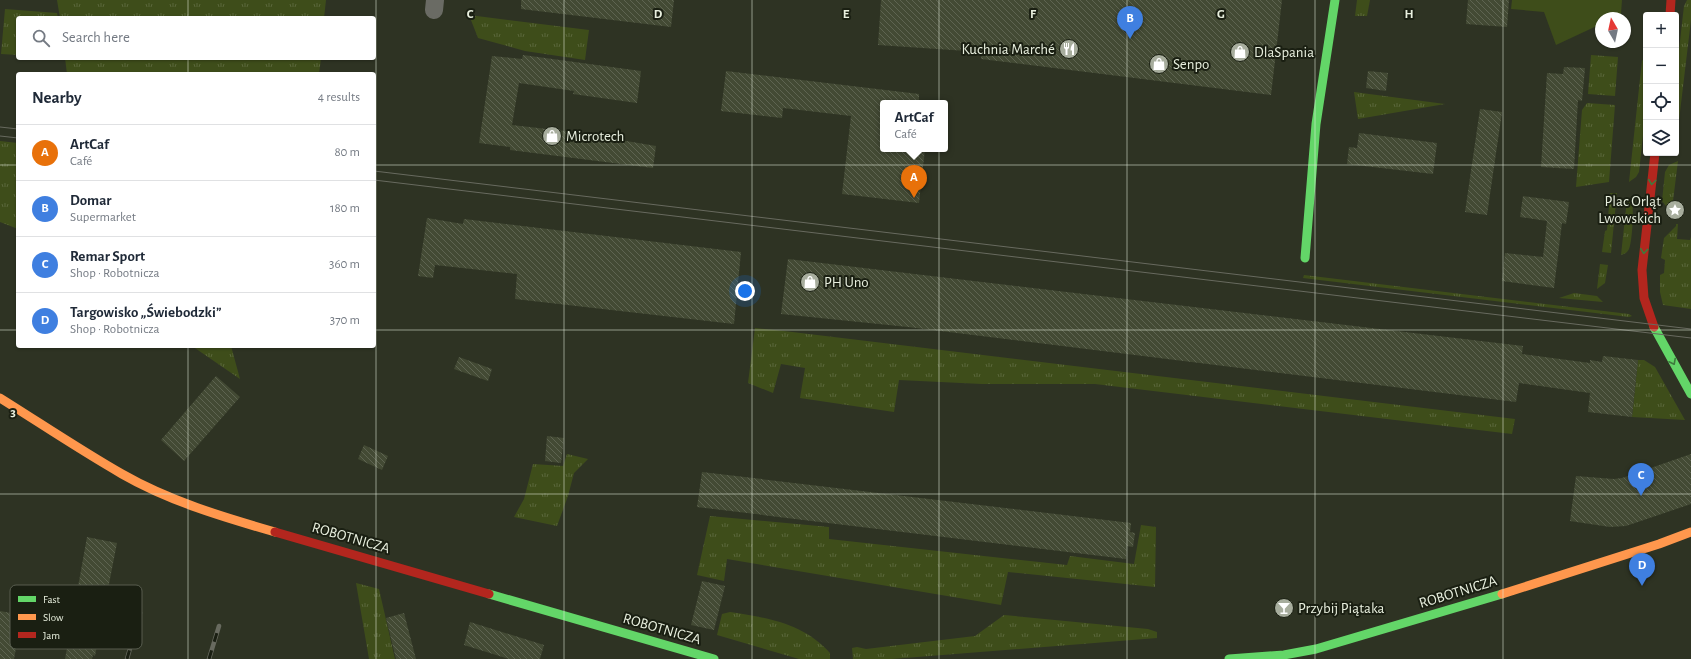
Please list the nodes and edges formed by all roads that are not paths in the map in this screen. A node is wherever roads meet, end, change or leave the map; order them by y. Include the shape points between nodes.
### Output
1 (1335, 0) edge
2 (1671, 0) edge
3 (1676, 0) edge
4 (1670, 12) edge
5 (1670, 12) edge
6 (1655, 156) edge
7 (1305, 258) dead end
8 (1691, 394) edge
9 (0, 398) edge
10 (1691, 532) edge
11 (714, 659) edge
12 (1228, 659) edge

1 - 7 street via 1316,124
2 - 4 street
3 - 5 street
6 -> 8 street via 1642,270 1644,298 1655,330
9 - 11 street, ROBOTNICZA via 122,474 168,496 224,516
10 - 12 street, ROBOTNICZA via 1500,595 1316,649

